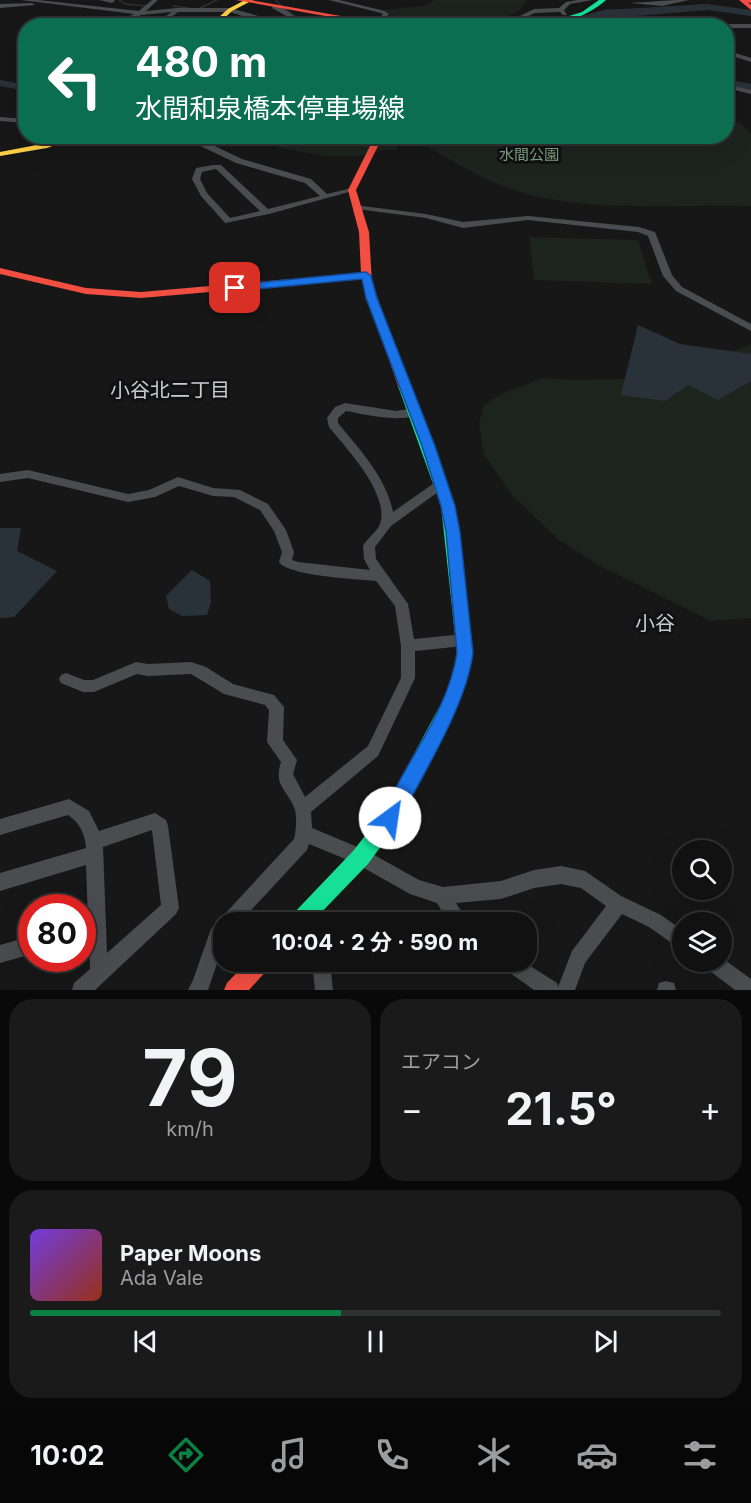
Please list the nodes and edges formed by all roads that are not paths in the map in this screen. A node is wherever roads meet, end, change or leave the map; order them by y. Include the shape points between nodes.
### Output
1 (24, 0) edge
2 (87, 0) edge
3 (102, 0) edge
4 (155, 0) edge
5 (219, 0) edge
6 (333, 0) edge
7 (549, 0) edge
8 (589, 0) edge
9 (603, 0) edge
10 (686, 0) edge
11 (744, 0) edge
12 (112, 1) edge
13 (577, 1) edge
14 (751, 1) edge
15 (242, 3) edge
16 (633, 3) dead end
17 (51, 4) junction
18 (0, 6) edge
19 (76, 6) junction
20 (275, 6) junction
21 (751, 8) edge
22 (97, 9) junction
23 (552, 9) junction
24 (179, 10) junction
25 (196, 10) junction
26 (141, 13) junction
27 (563, 14) junction
28 (86, 15) dead end
29 (130, 18) edge
30 (166, 18) edge
31 (222, 18) edge
32 (258, 18) edge
33 (294, 18) edge
34 (348, 18) edge
35 (382, 18) edge
36 (519, 18) edge
37 (555, 18) edge
38 (734, 26) edge
39 (751, 26) edge
40 (734, 54) edge
41 (751, 60) edge
42 (734, 88) edge
43 (751, 92) edge
44 (0, 119) edge
45 (18, 120) edge
46 (50, 144) edge
47 (203, 144) edge
48 (375, 144) edge
49 (0, 154) edge
50 (352, 190) junction
51 (325, 196) junction
52 (357, 207) junction
53 (266, 212) junction
54 (0, 271) edge
55 (366, 276) junction
56 (751, 328) edge
57 (415, 412) junction
58 (0, 478) edge
59 (441, 484) junction
60 (386, 523) junction
61 (380, 576) junction
62 (464, 640) junction
63 (408, 646) junction
64 (66, 680) dead end
65 (303, 810) junction
66 (0, 827) edge
67 (304, 832) junction
68 (94, 848) junction
69 (362, 857) junction
70 (0, 882) edge
71 (92, 894) edge
72 (443, 896) junction
73 (619, 904) junction
74 (237, 912) edge
75 (310, 912) edge
76 (451, 912) edge
77 (672, 933) edge
78 (18, 949) edge
79 (213, 950) edge
80 (0, 954) edge
81 (96, 958) edge
82 (251, 972) edge
83 (322, 972) edge
84 (524, 972) edge
85 (726, 972) edge
86 (99, 973) junction
87 (81, 990) edge
88 (197, 990) edge
89 (234, 990) edge
90 (324, 990) edge
91 (550, 990) edge
92 (566, 990) edge
93 (751, 990) edge

1 - 17 street
2 - 19 street
3 - 12 street
4 - 26 street
5 - 25 street
6 - 35 street via 383,12 386,14
7 - 23 street via 541,6
8 - 13 street
9 - 27 main road via 597,6
10 - 16 street
11 - 14 main road
11 - 21 main road
13 - 27 street via 568,3
15 - 20 main road
15 - 25 street
15 - 31 main road
15 - 32 street
17 - 18 street
17 - 19 street
19 - 22 street
20 - 33 street
20 - 34 main road
22 - 26 street
22 - 28 street
23 - 27 street
23 - 36 street
24 - 25 street
24 - 26 street
24 - 30 street
26 - 29 street
27 - 37 main road
38 - 39 street
40 - 41 street
42 - 43 street
44 - 45 street
46 - 49 main road
47 - 51 street via 239,161 308,181
48 - 50 main road
50 - 51 street
50 - 52 main road
51 - 53 street
52 - 55 main road via 364,232
52 - 56 street via 463,225 528,218 639,230 652,234 668,276 679,289
53 - 53 street via 228,221 204,194 196,174 218,167
54 - 55 main road via 86,291 141,296
55 - 57 main road
57 - 59 main road
57 - 60 street via 396,415 345,407 332,418 378,485 388,508
58 - 61 street via 28,474 128,498 151,494 178,481 213,492 236,493 264,507 272,516 288,552 285,562 296,567
59 - 60 street
59 - 62 main road via 453,532
60 - 61 street via 369,546 370,559
61 - 63 street via 401,604
62 - 63 street
62 - 69 main road via 463,670 449,705 404,795
63 - 65 street via 408,678 373,751
64 - 65 street via 94,686 136,668 191,668 229,689 269,700 277,707 275,742 289,760 285,774
65 - 67 street
66 - 68 street via 69,807 80,812 90,825
67 - 69 street
67 - 74 street via 300,844
68 - 70 street
68 - 71 street
68 - 86 street via 135,826 155,821 160,826 170,908
69 - 72 street via 416,888
69 - 75 main road
72 - 73 street via 501,890 561,875 585,880
72 - 76 street
73 - 77 street
73 - 92 street via 578,957
78 - 80 street
79 - 88 street
81 - 86 street
82 - 89 main road
83 - 90 street
84 - 91 street
85 - 93 street
86 - 87 street

